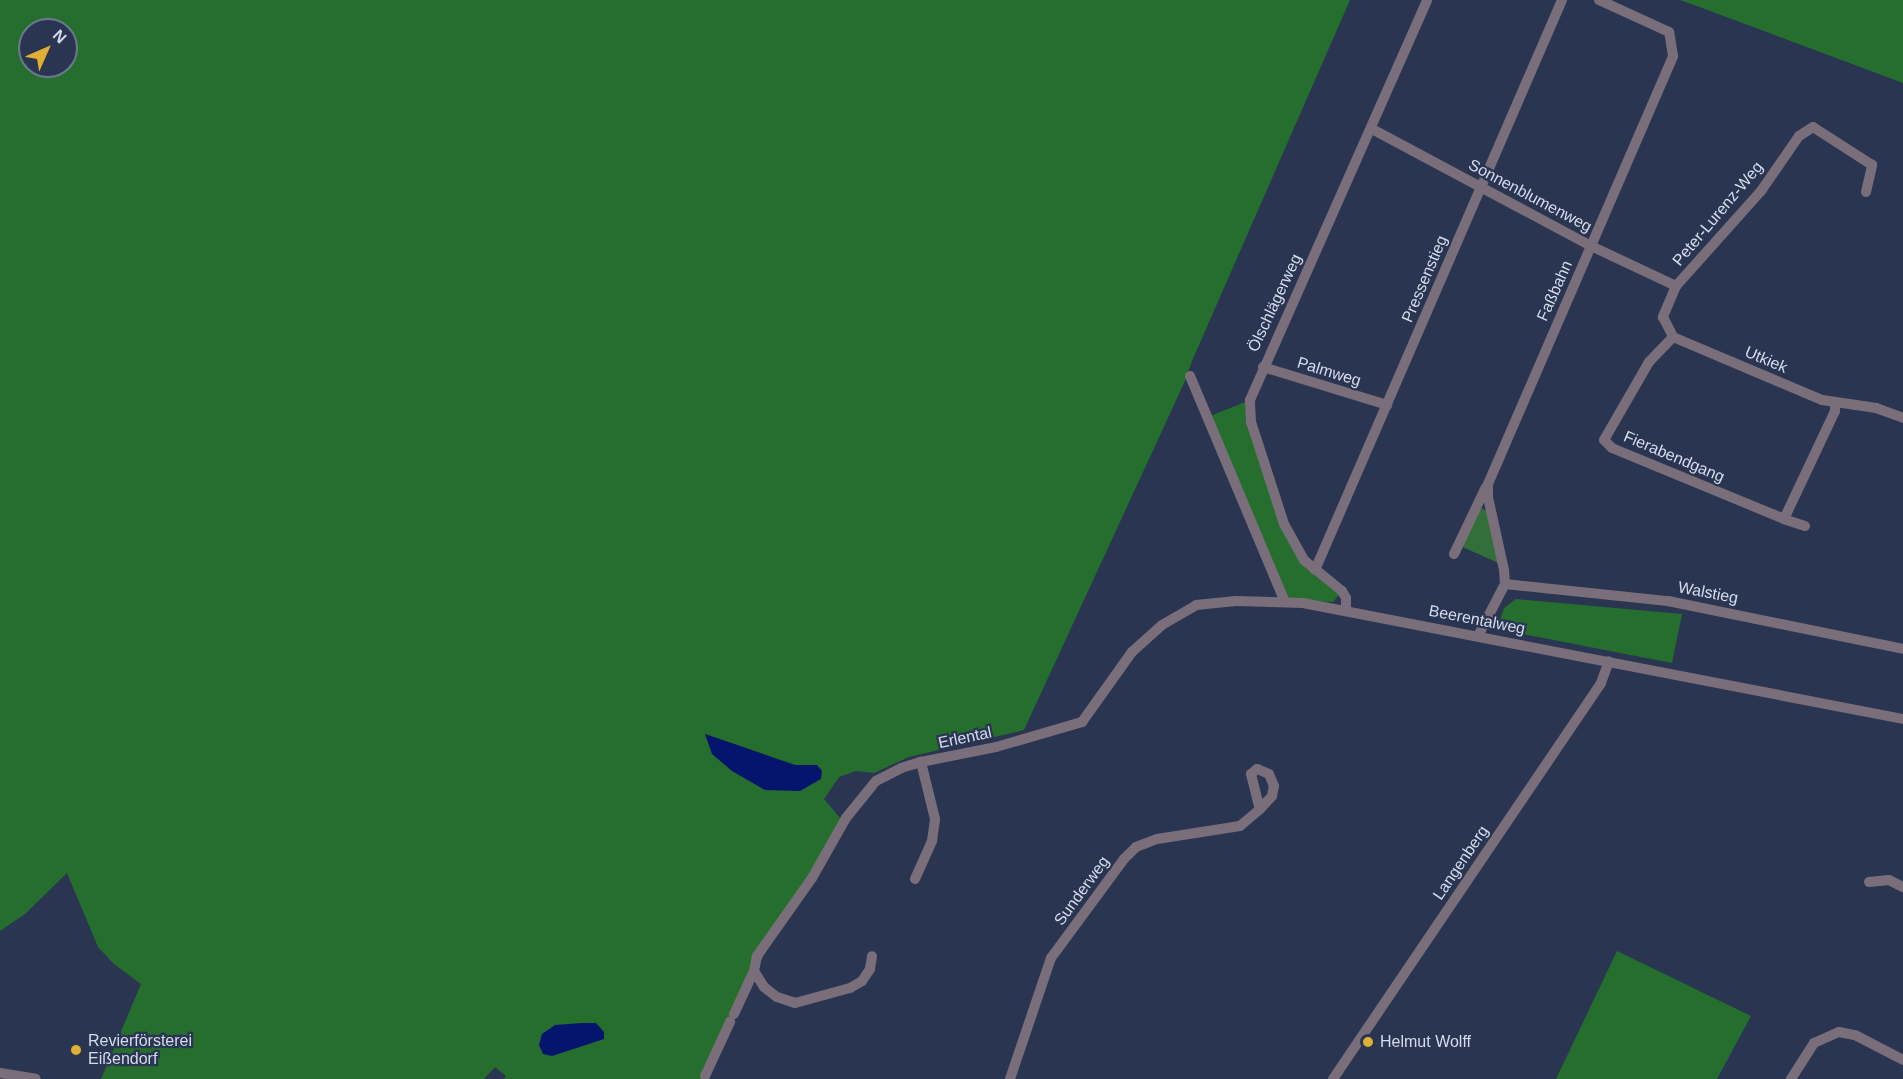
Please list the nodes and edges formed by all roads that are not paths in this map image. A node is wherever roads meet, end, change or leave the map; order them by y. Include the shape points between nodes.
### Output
1 (1427, 0) edge
2 (1562, 0) edge
3 (1599, 0) edge
4 (1372, 129) junction
5 (1480, 187) junction
6 (1866, 192) dead end
7 (1591, 246) junction
8 (1676, 286) junction
9 (1673, 337) junction
10 (1263, 367) junction
11 (1190, 376) dead end
12 (1835, 404) junction
13 (1387, 405) junction
14 (1903, 418) edge
15 (1488, 484) junction
16 (1784, 519) junction
17 (1805, 526) dead end
18 (1454, 554) dead end
19 (1315, 570) junction
20 (1504, 584) junction
21 (1284, 600) junction
22 (1346, 610) junction
23 (1478, 636) junction
24 (1903, 649) edge
25 (1609, 661) junction
26 (1903, 719) edge
27 (921, 762) junction
28 (1260, 809) dead end
29 (915, 879) dead end
30 (1869, 882) dead end
31 (1903, 887) edge
32 (872, 956) dead end
33 (754, 971) junction
34 (1903, 1060) edge
35 (0, 1073) edge
36 (705, 1076) dead end
37 (36, 1079) edge
38 (1010, 1079) edge
39 (1333, 1079) edge
40 (1791, 1079) edge

1 - 4 street, Ölschlägerweg
2 - 5 street, Pressenstieg
3 - 7 street, Faßbahn via 1669,32 1674,56
4 - 5 street, Sonnenblumenweg
4 - 10 street, Ölschlägerweg
5 - 7 street, Sonnenblumenweg
5 - 13 street, Pressenstieg
6 - 8 street, Peter-Lurenz-Weg via 1872,165 1813,127 1799,136 1761,190
7 - 8 street, Sonnenblumenweg
7 - 15 street, Faßbahn
8 - 9 street via 1663,317
9 - 12 street, Utkiek
9 - 16 street, Fierabendgang via 1649,362 1604,440 1612,448
10 - 13 street, Palmweg
10 - 19 street, Ölschlägerweg via 1250,400 1251,422 1284,524 1295,546
11 - 21 street
12 - 14 street, Utkiek via 1876,408
12 - 16 street
13 - 19 street, Pressenstieg
15 - 18 street, Faßbahn
15 - 20 street
16 - 17 street
19 - 22 street, Ölschlägerweg via 1342,591
20 - 23 street
20 - 24 street, Walstieg via 1668,601
21 - 22 street, Beerentalweg
21 - 27 street, Erlental via 1196,605 1162,625 1132,652 1082,722 996,747
22 - 23 street, Beerentalweg
23 - 25 street, Beerentalweg
25 - 26 street, Beerentalweg
25 - 39 street, Langenberg via 1601,683
27 - 29 street via 935,819 932,840
27 - 33 street, Erlental via 901,768 864,793 757,957
28 - 38 street, Sunderweg via 1240,826 1157,839 1136,847 1124,859 1051,958
30 - 31 street via 1889,880
32 - 33 street via 862,981 795,1003 764,987
33 - 36 street, Erlental
34 - 40 street via 1855,1035 1839,1032 1809,1047
35 - 37 street

